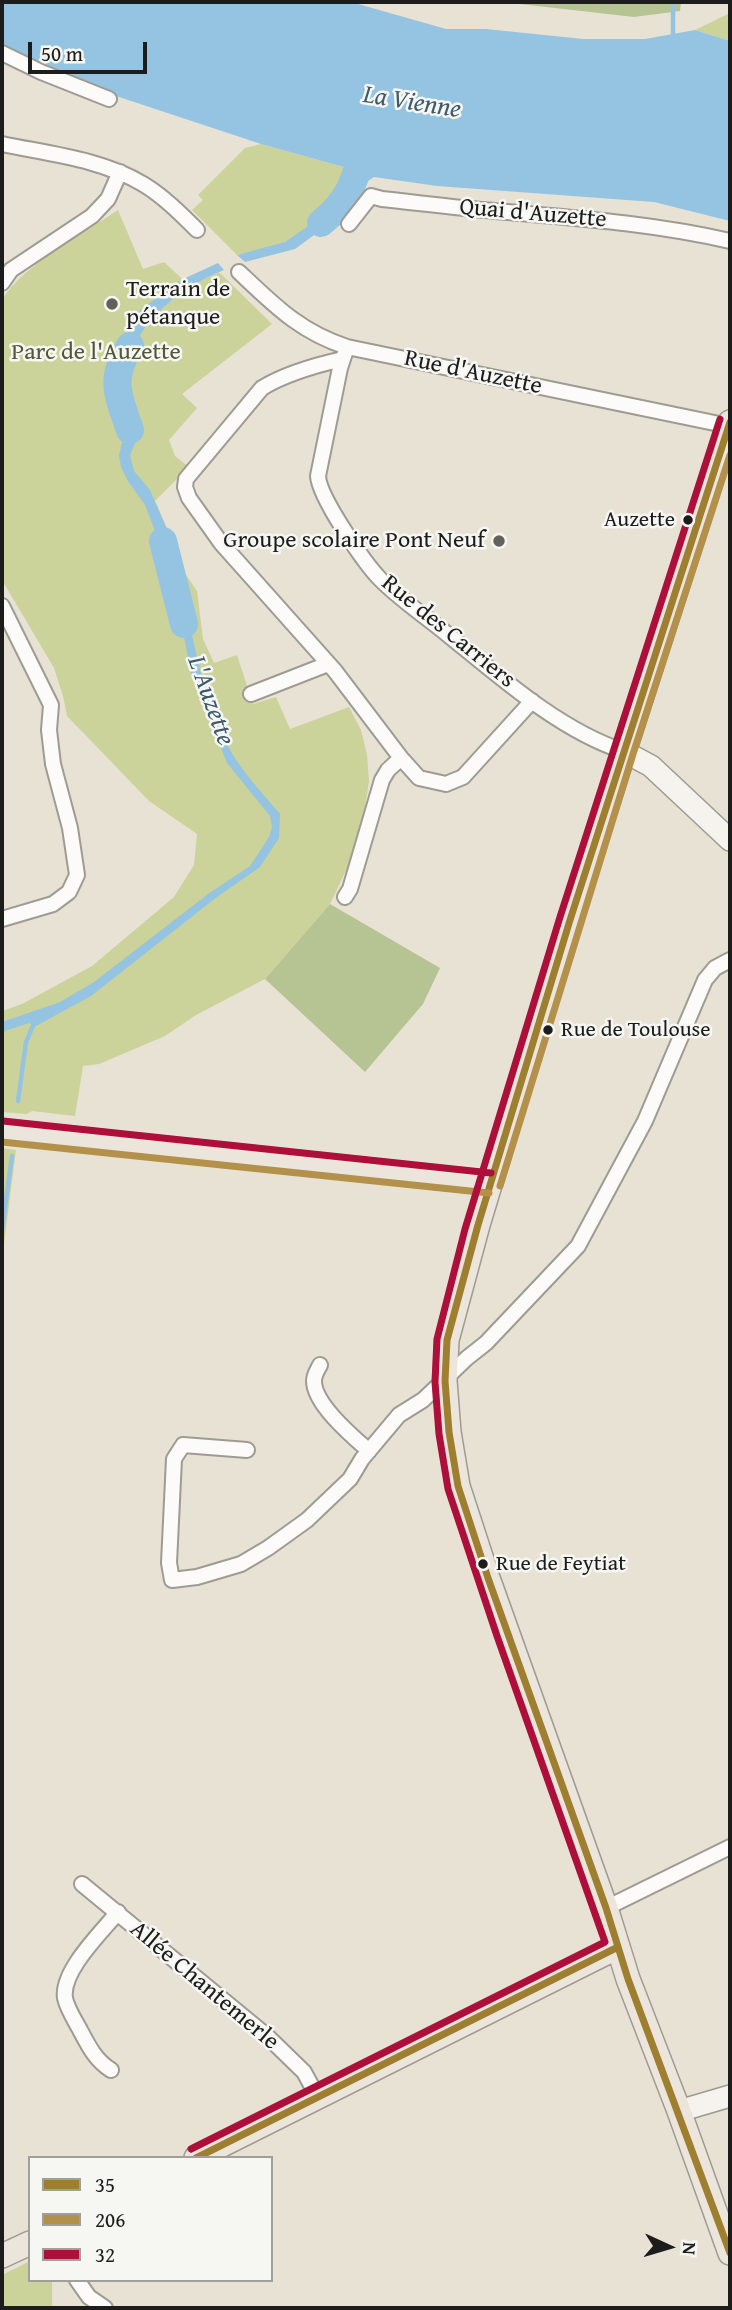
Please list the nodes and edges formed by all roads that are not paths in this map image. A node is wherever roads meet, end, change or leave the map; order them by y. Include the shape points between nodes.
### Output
1 (2, 53) edge
2 (110, 99) dead end
3 (2, 144) edge
4 (120, 172) junction
5 (349, 224) dead end
6 (197, 230) dead end
7 (730, 242) edge
8 (239, 272) dead end
9 (2, 283) edge
10 (345, 353) junction
11 (730, 424) edge
12 (2, 606) edge
13 (328, 664) junction
14 (251, 694) dead end
15 (532, 701) junction
16 (624, 751) junction
17 (401, 758) junction
18 (730, 840) edge
19 (345, 897) dead end
20 (2, 919) edge
21 (730, 960) edge
22 (2, 1131) edge
23 (490, 1183) junction
24 (320, 1365) dead end
25 (445, 1381) junction
26 (247, 1450) dead end
27 (369, 1451) junction
28 (730, 1847) edge
29 (82, 1884) dead end
30 (606, 1908) junction
31 (118, 1912) junction
32 (618, 1947) junction
33 (111, 2070) dead end
34 (317, 2096) junction
35 (730, 2096) edge
36 (679, 2111) junction
37 (200, 2156) edge
38 (28, 2244) edge
39 (730, 2253) edge
40 (2, 2256) edge
41 (78, 2282) edge
42 (105, 2308) edge

1 - 2 street
3 - 4 street
4 - 6 street via 146,185
4 - 9 street via 108,200 93,216 11,271
5 - 7 street, Quai d'Auzette via 371,196 612,220
8 - 10 street, Rue d'Auzette via 297,324
10 - 11 street, Rue d'Auzette
10 - 13 street via 262,388 194,468 185,487 221,543
10 - 15 street, Rue des Carriers via 320,464 320,490 380,579
11 - 16 main road
12 - 20 street via 51,705 53,764 77,875 69,892 53,904
13 - 14 street
13 - 17 street
15 - 16 street, Rue des Carriers via 602,744
15 - 17 street via 463,778 446,784 419,778
16 - 18 street via 651,766
16 - 23 main road
17 - 19 street via 382,780
21 - 25 street via 705,980 645,1121 578,1246
22 - 23 main road
23 - 25 main road via 447,1340
24 - 27 street via 314,1378 322,1404
25 - 27 street via 399,1415
25 - 30 main road via 458,1486
26 - 27 street via 183,1445 174,1459 172,1580 241,1564 268,1548 330,1501
28 - 30 street
29 - 31 street, Allée Chantemerle
30 - 32 main road
31 - 33 street via 71,1971 65,1999 95,2058
31 - 34 street, Allée Chantemerle via 268,2038 304,2072
32 - 34 main road
32 - 36 main road
34 - 37 main road
35 - 36 street
36 - 39 main road
38 - 40 main road
41 - 42 street

